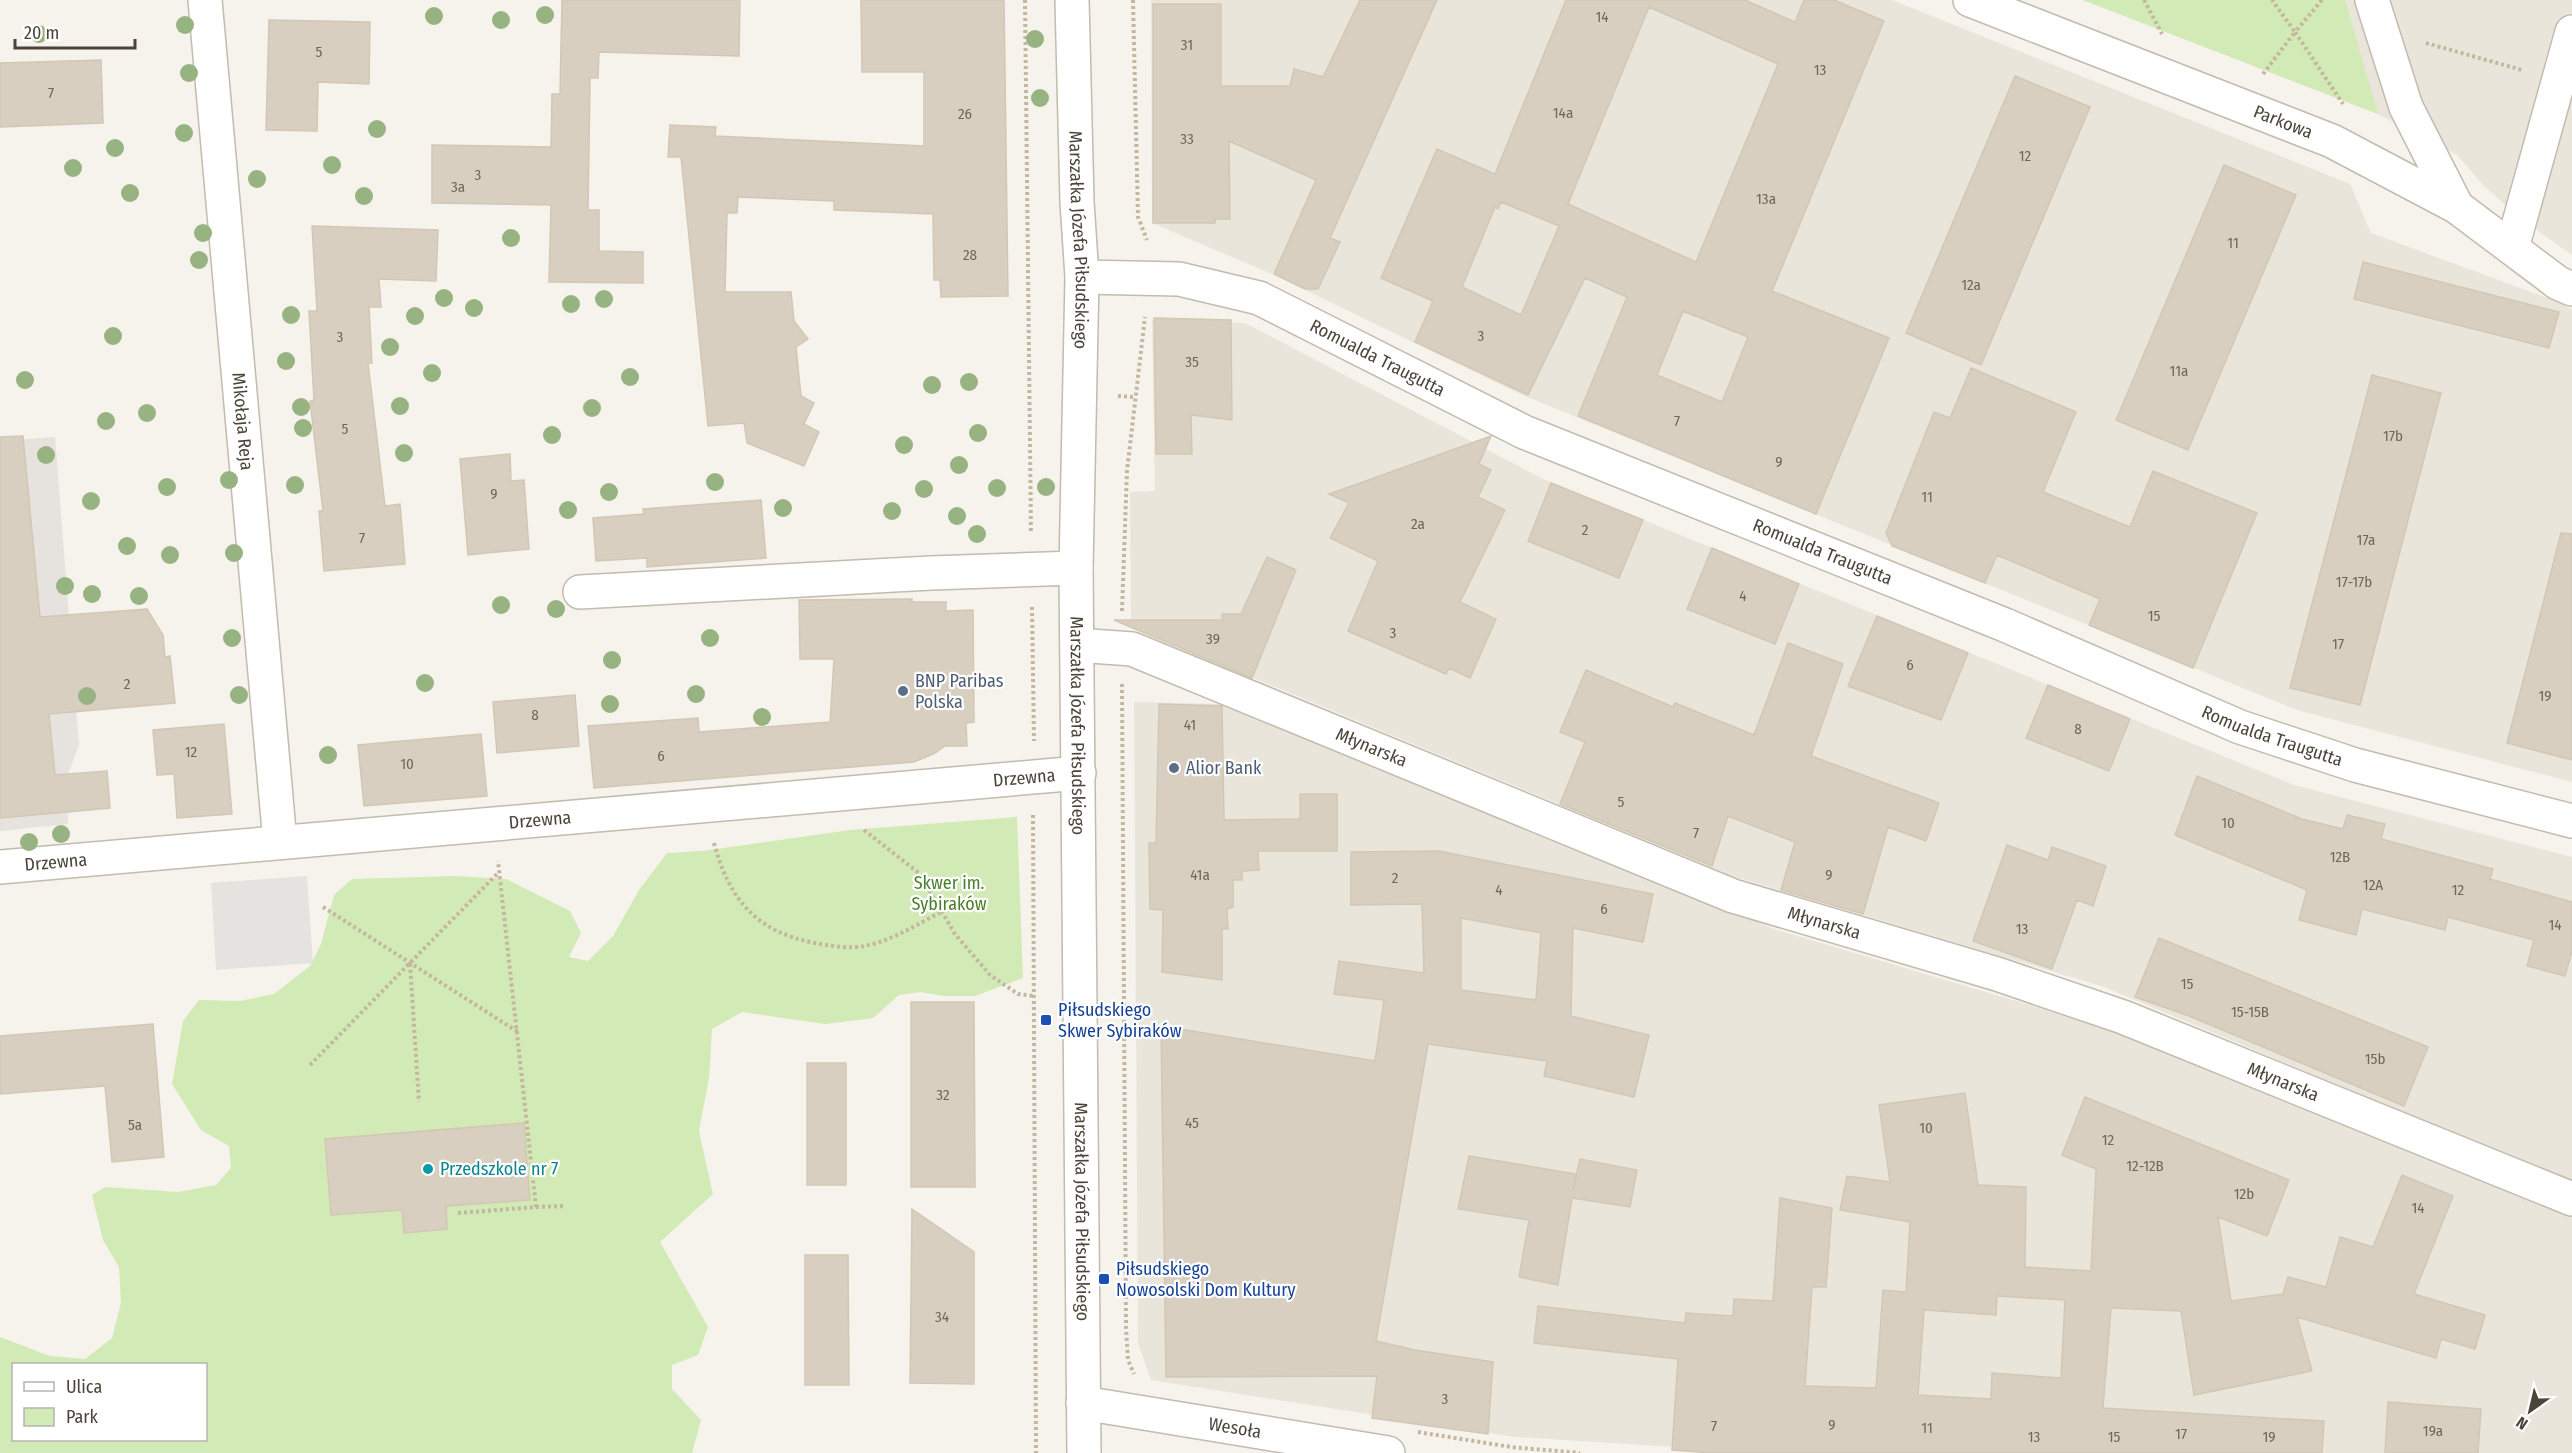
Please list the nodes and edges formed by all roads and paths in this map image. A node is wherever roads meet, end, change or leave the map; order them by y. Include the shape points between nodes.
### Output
1 (205, 0) edge
2 (1025, 0) edge
3 (1072, 0) edge
4 (1133, 0) edge
5 (1970, 0) edge
6 (2144, 0) edge
7 (2272, 0) edge
8 (2322, 0) edge
9 (2372, 0) edge
10 (2295, 32) junction
11 (2572, 32) edge
12 (2153, 33) dead end
13 (2416, 40) dead end
14 (2272, 80) dead end
15 (2559, 80) junction
16 (2336, 105) dead end
17 (2457, 207) junction
18 (1157, 241) dead end
19 (2512, 248) junction
20 (1082, 277) junction
21 (2572, 289) edge
22 (1148, 307) dead end
23 (1118, 396) dead end
24 (1134, 397) junction
25 (1076, 568) junction
26 (1031, 569) junction
27 (580, 592) dead end
28 (1077, 645) junction
29 (1122, 649) junction
30 (1034, 742) dead end
31 (1079, 773) junction
32 (1035, 820) dead end
33 (2572, 821) edge
34 (863, 828) dead end
35 (711, 832) dead end
36 (280, 842) junction
37 (497, 854) dead end
38 (0, 867) edge
39 (500, 872) junction
40 (323, 907) dead end
41 (941, 912) junction
42 (410, 963) junction
43 (1034, 996) junction
44 (519, 1032) junction
45 (310, 1065) dead end
46 (419, 1102) dead end
47 (2572, 1199) edge
48 (566, 1206) dead end
49 (536, 1207) junction
50 (458, 1214) dead end
51 (1126, 1328) dead end
52 (1083, 1403) junction
53 (1036, 1453) edge
54 (1084, 1453) edge
55 (1388, 1453) edge

1 - 36 street, Mikołaja Reja
2 - 26 path
3 - 20 street, Marszałka Józefa Piłsudskiego
4 - 18 path via 1138,217 1147,240
5 - 17 street, Parkowa via 2332,141
6 - 12 path via 2164,37
7 - 10 path
8 - 10 path
9 - 17 street via 2406,107
10 - 14 path via 2262,75
10 - 16 path via 2346,110
11 - 15 street
13 - 15 path
15 - 19 street
17 - 19 street, Parkowa
19 - 21 street, Parkowa
20 - 25 street, Marszałka Józefa Piłsudskiego
20 - 33 street, Romualda Traugutta via 1179,279 1259,298 1524,432 2005,625 2240,727 2355,765
22 - 24 path via 1142,324
23 - 24 path
24 - 29 path via 1127,471
25 - 26 street
25 - 28 street, Marszałka Józefa Piłsudskiego
26 - 27 street
26 - 30 path
28 - 29 street, Młynarska
28 - 31 street, Marszałka Józefa Piłsudskiego
29 - 47 street, Młynarska via 1132,649 1733,896 1997,974 2123,1017
29 - 51 path
31 - 36 street, Drzewna
31 - 52 street, Marszałka Józefa Piłsudskiego
32 - 43 path
34 - 41 path via 920,874
35 - 41 path via 720,866 736,898 757,920 798,940 830,946 863,946 892,938
36 - 38 street, Drzewna
37 - 39 path
39 - 42 path
39 - 44 path
40 - 42 path
41 - 43 path via 990,975 1018,994
42 - 44 path
42 - 45 path
42 - 46 path
43 - 53 path
44 - 49 path
48 - 49 path
49 - 50 path
52 - 54 street, Marszałka Józefa Piłsudskiego
52 - 55 street, Wesoła

